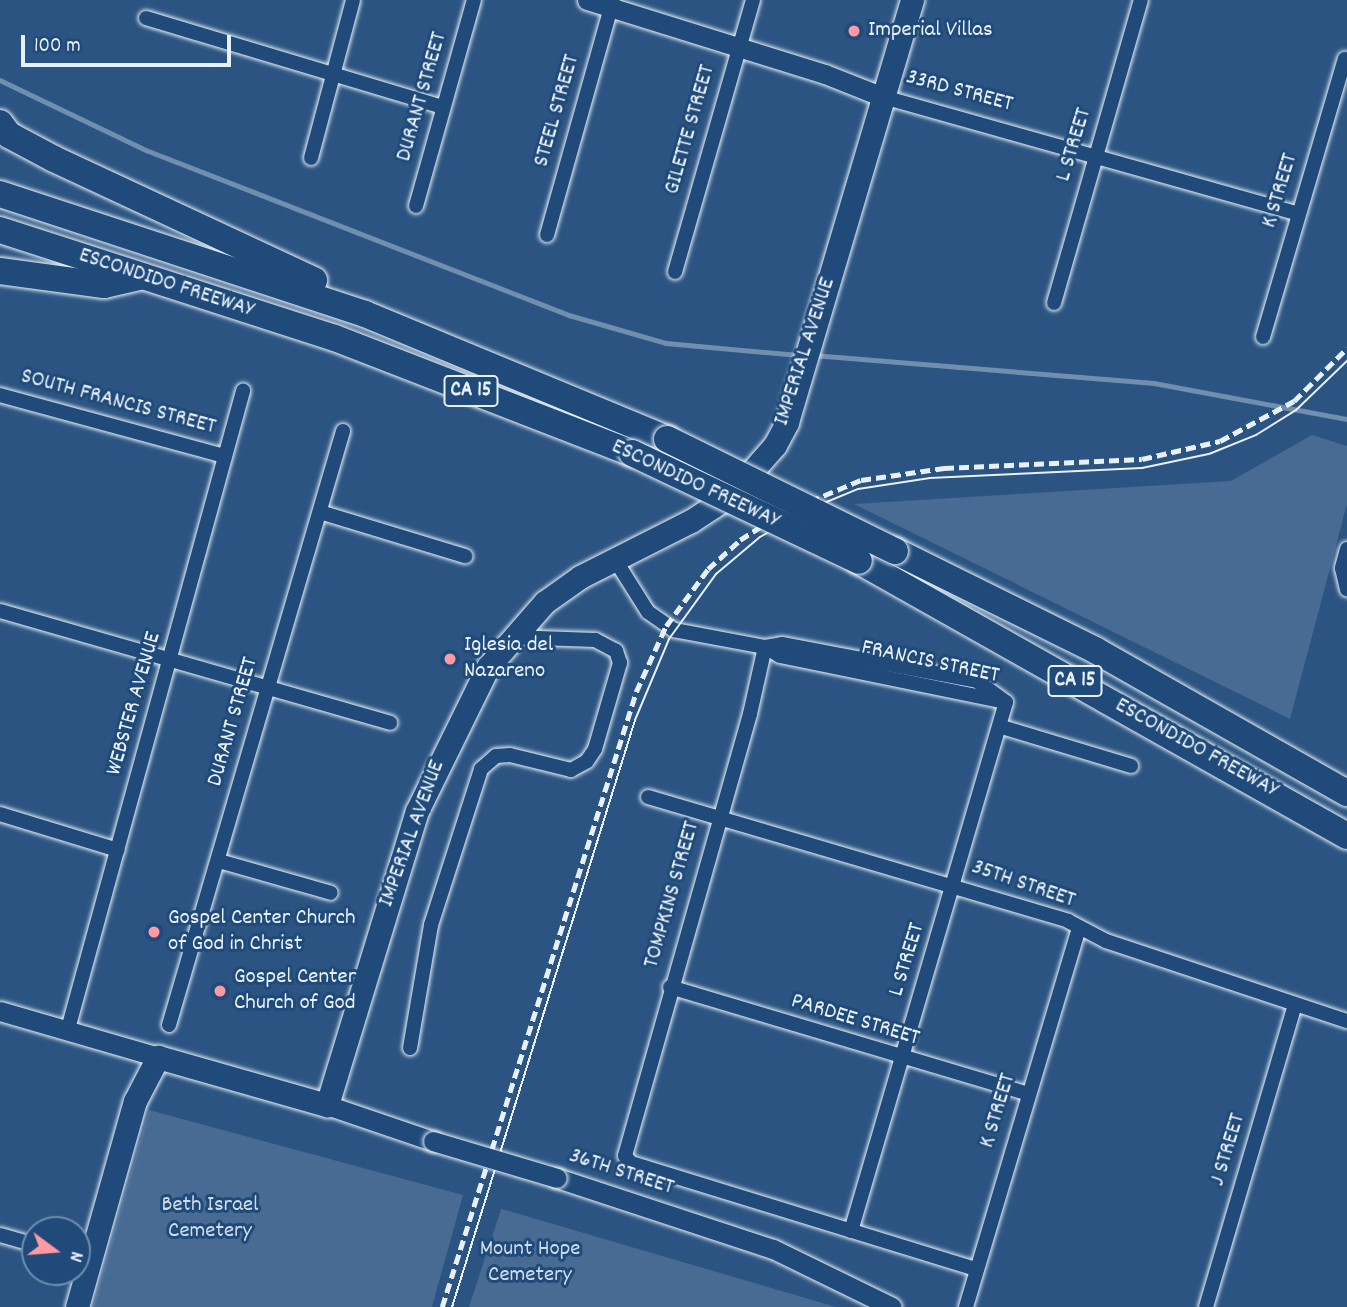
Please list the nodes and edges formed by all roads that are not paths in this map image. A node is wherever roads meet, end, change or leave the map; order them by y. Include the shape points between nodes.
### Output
1 (353, 0) edge
2 (474, 0) edge
3 (587, 0) edge
4 (753, 0) edge
5 (912, 0) edge
6 (1141, 0) edge
7 (612, 4) edge
8 (146, 18) dead end
9 (738, 47) junction
10 (1345, 60) edge
11 (331, 75) junction
12 (883, 97) junction
13 (443, 107) junction
14 (0, 123) edge
15 (1096, 155) junction
16 (312, 158) dead end
17 (0, 194) edge
18 (416, 206) dead end
19 (1297, 214) junction
20 (0, 230) edge
21 (547, 235) dead end
22 (0, 271) edge
23 (675, 272) dead end
24 (142, 276) junction
25 (1054, 303) dead end
26 (365, 314) junction
27 (1263, 337) dead end
28 (243, 391) dead end
29 (0, 395) edge
30 (343, 431) dead end
31 (225, 456) junction
32 (320, 512) junction
33 (1347, 549) edge
34 (465, 556) dead end
35 (614, 558) junction
36 (1346, 588) edge
37 (0, 611) edge
38 (511, 637) junction
39 (765, 647) junction
40 (171, 659) junction
41 (267, 688) junction
42 (1006, 702) joint
43 (390, 723) dead end
44 (1002, 727) junction
45 (1131, 766) dead end
46 (1347, 793) edge
47 (648, 797) dead end
48 (1291, 802) junction
49 (0, 814) edge
50 (720, 817) junction
51 (1347, 835) edge
52 (1347, 849) edge
53 (118, 850) junction
54 (219, 861) junction
55 (955, 887) junction
56 (331, 894) dead end
57 (1079, 929) junction
58 (670, 987) junction
59 (1295, 1005) junction
60 (0, 1010) edge
61 (1347, 1021) edge
62 (169, 1025) dead end
63 (68, 1029) junction
64 (410, 1048) dead end
65 (158, 1057) junction
66 (901, 1060) junction
67 (1028, 1094) junction
68 (327, 1105) junction
69 (625, 1156) joint
70 (851, 1231) junction
71 (0, 1235) edge
72 (91, 1235) edge
73 (21, 1241) edge
74 (975, 1269) junction
75 (80, 1286) edge
76 (77, 1307) edge
77 (892, 1307) edge
78 (966, 1307) edge
79 (1206, 1307) edge

1 - 11 street
2 - 13 street, DURANT STREET
3 - 7 main road, 33RD STREET
4 - 9 street, GILETTE STREET
5 - 12 main road, IMPERIAL AVENUE
6 - 15 street, L STREET
7 - 9 main road, 33RD STREET
7 - 21 street, STEEL STREET
8 - 11 street
9 - 12 main road, 33RD STREET
9 - 23 street, GILETTE STREET
10 - 19 street, K STREET
11 - 13 street
11 - 16 street
12 - 15 street, 33RD STREET
12 - 35 main road, IMPERIAL AVENUE via 788,422 753,475 691,520
13 - 18 street, DURANT STREET
14 - 26 highway via 9,135 54,159 316,281
15 - 19 street, 33RD STREET
15 - 25 street, L STREET
17 - 26 highway, ESCONDIDO FREEWAY / CA 15
19 - 27 street, K STREET
20 - 24 highway, ESCONDIDO FREEWAY / CA 15
22 - 24 highway via 104,285
24 - 48 highway, ESCONDIDO FREEWAY / CA 15, bridge via 335,338 632,453 859,561
26 - 46 highway, ESCONDIDO FREEWAY / CA 15, bridge via 667,439 1095,650
28 - 31 street, WEBSTER AVENUE
29 - 31 street, SOUTH FRANCIS STREET
30 - 32 street, DURANT STREET
31 - 40 street, WEBSTER AVENUE
32 - 34 street
32 - 41 street, DURANT STREET
33 - 36 street via 1342,568
35 - 38 main road, IMPERIAL AVENUE via 545,602
35 - 39 street, FRANCIS STREET via 649,612 666,626
37 - 40 street
38 - 64 street via 595,640 616,651 620,663 595,750 587,761 571,769 510,755 496,756 481,768 431,925
38 - 68 main road, IMPERIAL AVENUE via 488,667 417,811
39 - 42 street, FRANCIS STREET via 782,644 977,681
39 - 50 street, TOMPKINS STREET
40 - 41 street
40 - 53 street, WEBSTER AVENUE
41 - 43 street
41 - 54 street, DURANT STREET
42 - 44 street, L STREET
44 - 45 street
44 - 55 street, L STREET
47 - 50 street, 35TH STREET
48 - 51 highway, ESCONDIDO FREEWAY / CA 15
48 - 52 highway
49 - 53 street
50 - 55 street, 35TH STREET
50 - 58 street, TOMPKINS STREET
53 - 63 street, WEBSTER AVENUE
54 - 56 street
54 - 62 street, DURANT STREET
55 - 57 street, 35TH STREET via 1068,921
55 - 66 street, L STREET
57 - 59 street, 35TH STREET
57 - 67 street, K STREET
58 - 66 street, PARDEE STREET
58 - 69 street, TOMPKINS STREET
59 - 61 street, 35TH STREET
59 - 79 street, J STREET
60 - 63 main road
63 - 65 main road
65 - 68 main road
65 - 72 main road via 135,1101
66 - 67 street, PARDEE STREET
66 - 70 street, L STREET
67 - 74 street, K STREET
68 - 77 main road, 36TH STREET, bridge via 773,1249
69 - 70 street, 36TH STREET via 631,1163
70 - 74 street, 36TH STREET
71 - 73 street
74 - 78 street, K STREET
75 - 76 main road

